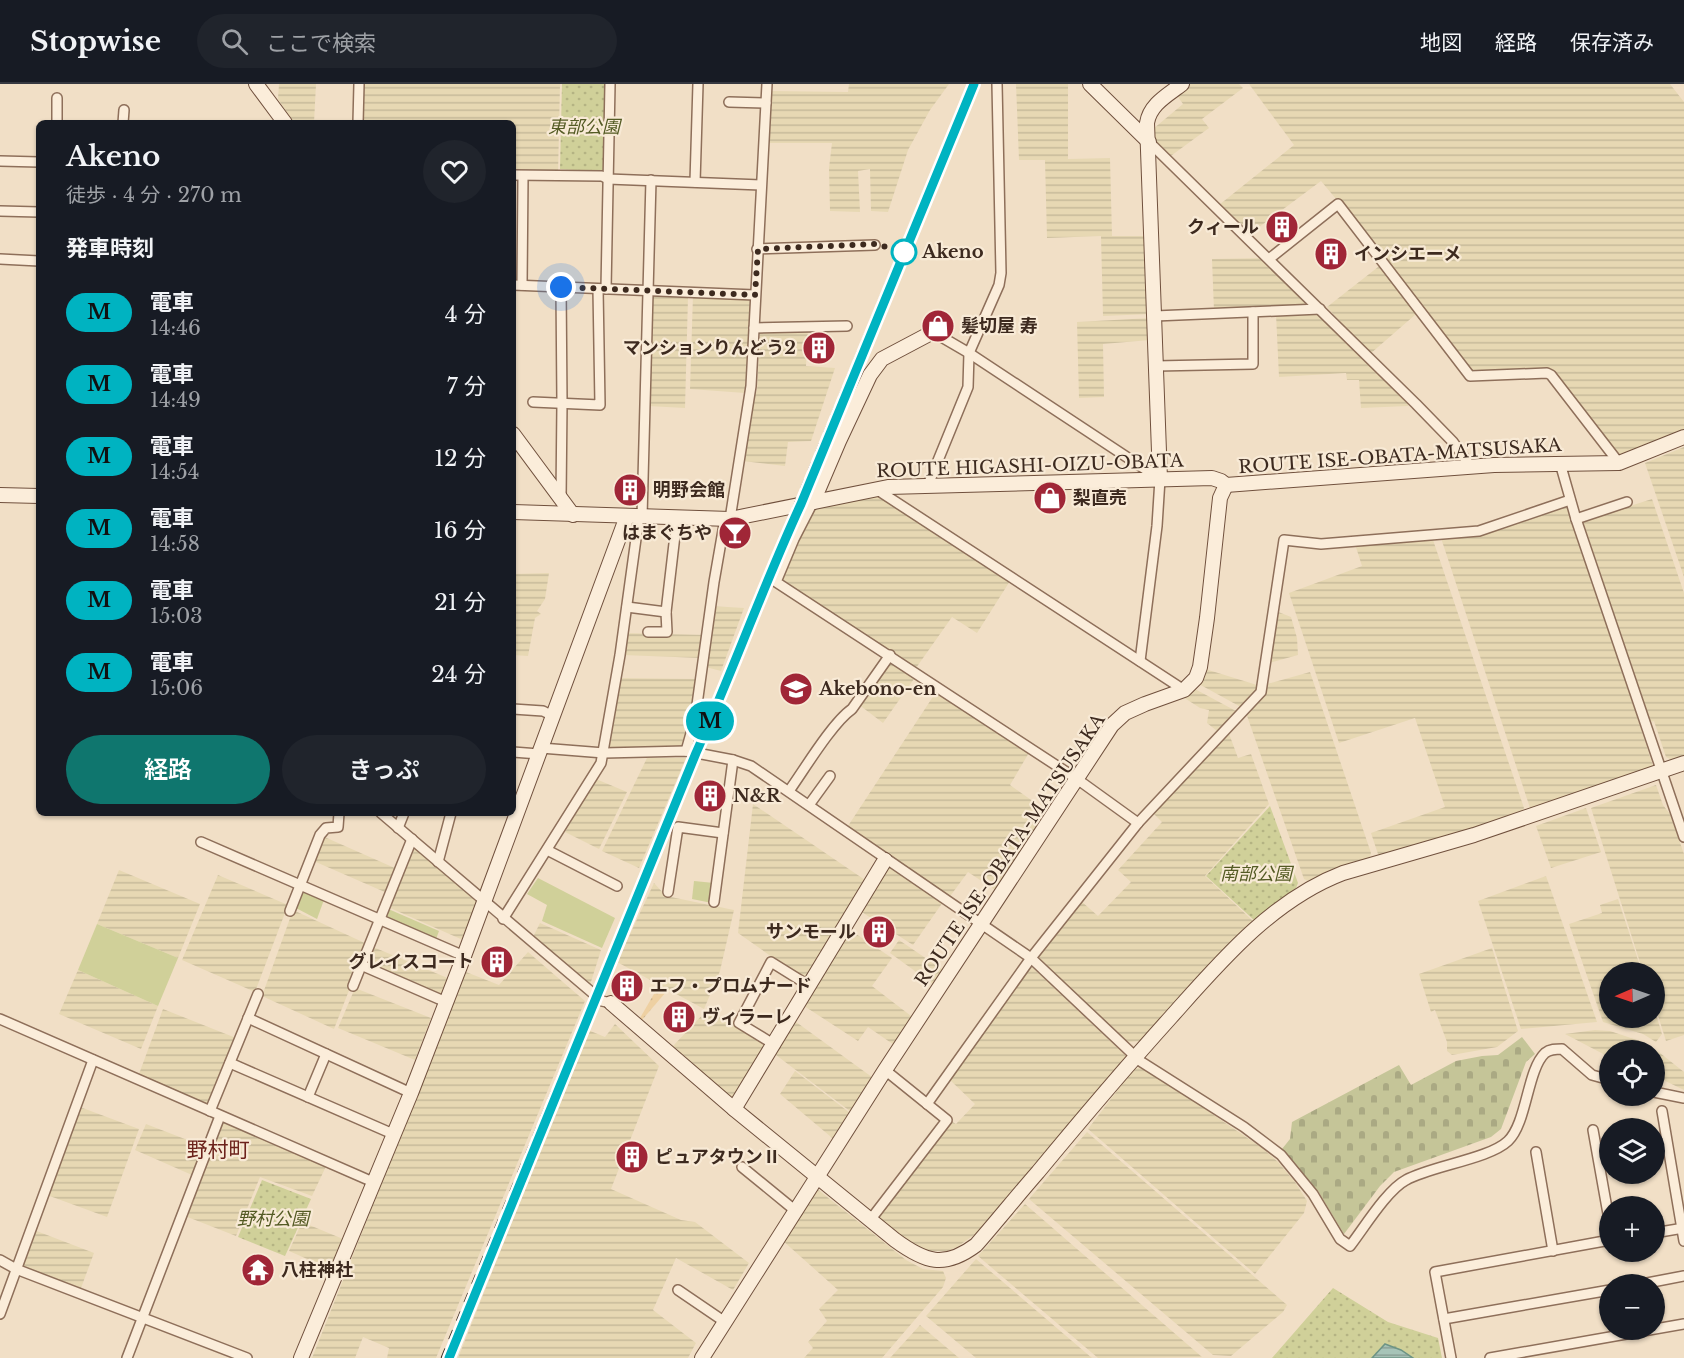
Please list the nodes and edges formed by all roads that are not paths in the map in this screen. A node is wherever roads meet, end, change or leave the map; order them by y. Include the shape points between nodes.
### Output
1 (256, 84) edge
2 (359, 84) edge
3 (610, 84) edge
4 (698, 84) edge
5 (767, 84) edge
6 (997, 84) edge
7 (1090, 84) edge
8 (1182, 84) edge
9 (57, 98) dead end
10 (729, 102) dead end
11 (766, 103) junction
12 (124, 110) dead end
13 (57, 120) edge
14 (123, 120) edge
15 (283, 120) edge
16 (358, 120) edge
17 (1149, 142) junction
18 (0, 161) edge
19 (36, 162) edge
20 (516, 175) edge
21 (523, 176) junction
22 (608, 179) junction
23 (651, 180) junction
24 (695, 182) junction
25 (761, 185) junction
26 (0, 211) edge
27 (36, 212) edge
28 (875, 244) dead end
29 (758, 249) junction
30 (0, 259) edge
31 (1269, 259) junction
32 (36, 261) edge
33 (517, 285) edge
34 (561, 287) junction
35 (602, 289) junction
36 (647, 291) junction
37 (755, 295) junction
38 (1320, 309) junction
39 (1253, 312) junction
40 (1155, 316) junction
41 (847, 326) dead end
42 (754, 328) junction
43 (933, 332) joint
44 (969, 353) junction
45 (1156, 366) junction
46 (533, 402) dead end
47 (562, 403) junction
48 (1684, 437) edge
49 (516, 438) edge
50 (1560, 463) junction
51 (1619, 463) junction
52 (1471, 467) junction
53 (1160, 479) junction
54 (927, 485) junction
55 (1226, 485) junction
56 (876, 489) junction
57 (0, 495) edge
58 (36, 496) edge
59 (561, 498) junction
60 (1570, 500) junction
61 (813, 502) junction
62 (1627, 502) dead end
63 (516, 512) edge
64 (573, 515) junction
65 (636, 516) junction
66 (677, 518) junction
67 (727, 519) junction
68 (1576, 519) junction
69 (627, 608) junction
70 (666, 612) junction
71 (648, 632) dead end
72 (890, 655) junction
73 (1140, 661) junction
74 (1184, 690) junction
75 (516, 709) edge
76 (553, 716) junction
77 (540, 751) junction
78 (686, 751) junction
79 (516, 752) edge
80 (604, 753) junction
81 (733, 760) junction
82 (1684, 763) edge
83 (1662, 771) junction
84 (830, 776) dead end
85 (1077, 778) junction
86 (789, 791) junction
87 (518, 797) edge
88 (809, 805) junction
89 (339, 816) edge
90 (384, 816) edge
91 (403, 816) edge
92 (450, 816) edge
93 (512, 816) edge
94 (1138, 823) junction
95 (398, 828) junction
96 (723, 833) junction
97 (1684, 837) edge
98 (412, 840) junction
99 (201, 842) dead end
100 (547, 850) junction
101 (885, 860) junction
102 (438, 862) junction
103 (300, 883) junction
104 (617, 886) dead end
105 (668, 892) dead end
106 (484, 901) junction
107 (714, 902) dead end
108 (290, 911) dead end
109 (380, 919) junction
110 (503, 919) junction
111 (981, 925) junction
112 (464, 956) junction
113 (1031, 958) junction
114 (361, 965) junction
115 (808, 985) junction
116 (353, 986) dead end
117 (258, 994) dead end
118 (446, 1002) junction
119 (611, 1003) joint
120 (248, 1018) junction
121 (0, 1019) edge
122 (775, 1045) junction
123 (326, 1054) junction
124 (1135, 1057) junction
125 (93, 1060) junction
126 (230, 1063) junction
127 (885, 1070) junction
128 (1599, 1077) edge
129 (411, 1093) junction
130 (1665, 1094) edge
131 (308, 1097) junction
132 (1684, 1098) edge
133 (927, 1104) junction
134 (734, 1108) junction
135 (210, 1111) junction
136 (1662, 1111) dead end
137 (220, 1116) junction
138 (1593, 1130) dead end
139 (393, 1134) junction
140 (1536, 1152) dead end
141 (742, 1167) dead end
142 (819, 1177) junction
143 (373, 1182) junction
144 (1605, 1196) edge
145 (796, 1212) junction
146 (871, 1219) junction
147 (1683, 1228) edge
148 (1665, 1231) edge
149 (1684, 1241) edge
150 (1599, 1242) edge
151 (1553, 1251) junction
152 (0, 1260) edge
153 (16, 1269) junction
154 (1684, 1276) edge
155 (1665, 1280) edge
156 (678, 1290) dead end
157 (1599, 1292) edge
158 (0, 1314) edge
159 (143, 1317) junction
160 (1444, 1319) junction
161 (725, 1322) junction
162 (1684, 1324) edge
163 (128, 1358) edge
164 (247, 1358) edge
165 (301, 1358) edge
166 (702, 1358) edge
167 (1451, 1358) edge
168 (1490, 1358) edge

1 - 15 street
2 - 16 street
3 - 22 street
4 - 24 street
5 - 11 street
6 - 44 street via 1001,273
7 - 17 street
8 - 17 street via 1149,113
9 - 13 street
10 - 11 street
11 - 25 street
12 - 14 street
17 - 31 street
17 - 40 street
18 - 19 street
20 - 21 street
21 - 22 street
21 - 33 street
22 - 23 street
22 - 35 street
23 - 24 street
23 - 36 street
24 - 25 street
25 - 29 street
26 - 27 street
28 - 29 street
29 - 37 street
30 - 32 street
31 - 38 street
31 - 51 street via 1338,204 1470,376 1551,375
33 - 34 street
34 - 35 street
34 - 47 street
35 - 36 street
35 - 47 street via 600,405
36 - 37 street
36 - 65 street
37 - 42 street
38 - 39 street
38 - 52 street via 1453,442
39 - 40 street
39 - 45 street via 1253,364
40 - 45 street
41 - 42 street
42 - 67 street via 751,386
43 - 44 street
43 - 61 street via 882,359 870,375
44 - 53 street
44 - 54 street via 968,387
45 - 53 street
46 - 47 street
47 - 59 street
48 - 51 street, ROUTE ISE-OBATA-MATSUSAKA
49 - 59 street
50 - 51 street, ROUTE ISE-OBATA-MATSUSAKA
50 - 52 street, ROUTE ISE-OBATA-MATSUSAKA
50 - 60 street
52 - 55 street, ROUTE ISE-OBATA-MATSUSAKA
53 - 54 street, ROUTE HIGASHI-OIZU-OBATA
53 - 55 street, ROUTE HIGASHI-OIZU-OBATA via 1212,478
53 - 73 street
54 - 56 street, ROUTE HIGASHI-OIZU-OBATA
55 - 74 street, ROUTE ISE-OBATA-MATSUSAKA via 1219,508 1200,667 1192,684
56 - 61 street, ROUTE HIGASHI-OIZU-OBATA
56 - 73 street
57 - 58 street
59 - 64 street
60 - 68 street
60 - 94 street via 1479,531 1321,544 1284,540 1262,692
61 - 67 street, ROUTE HIGASHI-OIZU-OBATA
61 - 72 street via 776,582
62 - 68 street
63 - 64 street, ROUTE HIGASHI-OIZU-OBATA
64 - 65 street, ROUTE HIGASHI-OIZU-OBATA
65 - 66 street, ROUTE HIGASHI-OIZU-OBATA
65 - 69 street
65 - 76 street
66 - 67 street, ROUTE HIGASHI-OIZU-OBATA
66 - 70 street
67 - 78 street via 695,719
68 - 83 street
69 - 70 street
69 - 80 street
70 - 71 street via 667,632
72 - 85 street
72 - 86 street
73 - 74 street
74 - 85 street, ROUTE ISE-OBATA-MATSUSAKA via 1125,714 1112,725
75 - 76 street via 543,711
76 - 77 street
77 - 79 street
77 - 80 street
77 - 87 street
78 - 80 street
78 - 81 street
80 - 100 street
81 - 86 street via 751,766
81 - 96 street
82 - 83 street
83 - 97 street
83 - 124 street via 1486,831 1349,871 1312,887 1270,915
84 - 88 street
85 - 94 street
85 - 111 street, ROUTE ISE-OBATA-MATSUSAKA
86 - 88 street
88 - 101 street
89 - 103 street via 338,827 326,828 320,835
90 - 95 street
91 - 95 street
92 - 102 street
93 - 106 street
94 - 113 street
95 - 98 street
96 - 105 street via 678,827
96 - 107 street
98 - 102 street
98 - 109 street
99 - 103 street
100 - 104 street
100 - 110 street
101 - 111 street
101 - 115 street
102 - 106 street
103 - 108 street
103 - 109 street
106 - 110 street
106 - 112 street
109 - 112 street
109 - 114 street
110 - 119 street via 602,1001
111 - 113 street
111 - 127 street, ROUTE ISE-OBATA-MATSUSAKA
112 - 118 street
113 - 124 street
113 - 133 street
114 - 116 street
114 - 118 street
115 - 122 street
115 - 122 street via 771,962 739,1023
117 - 120 street
118 - 129 street
119 - 134 street
120 - 123 street
120 - 126 street
121 - 125 street
122 - 134 street
123 - 129 street
123 - 131 street
124 - 128 street via 1281,1155 1313,1194 1340,1239 1350,1246 1390,1193 1406,1179 1494,1149 1510,1139 1546,1052 1562,1049
124 - 146 street via 969,1250 944,1260 928,1259 911,1251
125 - 135 street
125 - 153 street
126 - 131 street
126 - 135 street
127 - 133 street
127 - 142 street, ROUTE ISE-OBATA-MATSUSAKA
129 - 139 street
130 - 132 street
131 - 139 street
133 - 146 street via 946,1120
134 - 142 street
135 - 137 street
136 - 147 street
137 - 143 street
137 - 159 street
138 - 144 street
139 - 143 street
140 - 151 street
141 - 145 street
142 - 145 street, ROUTE ISE-OBATA-MATSUSAKA
142 - 146 street
143 - 165 street
145 - 161 street, ROUTE ISE-OBATA-MATSUSAKA
147 - 148 street
147 - 149 street
150 - 151 street
151 - 160 street via 1436,1272
152 - 153 street
153 - 158 street
153 - 159 street
154 - 155 street
156 - 161 street
157 - 160 street
159 - 163 street
159 - 164 street
160 - 167 street
161 - 166 street, ROUTE ISE-OBATA-MATSUSAKA
162 - 168 street

